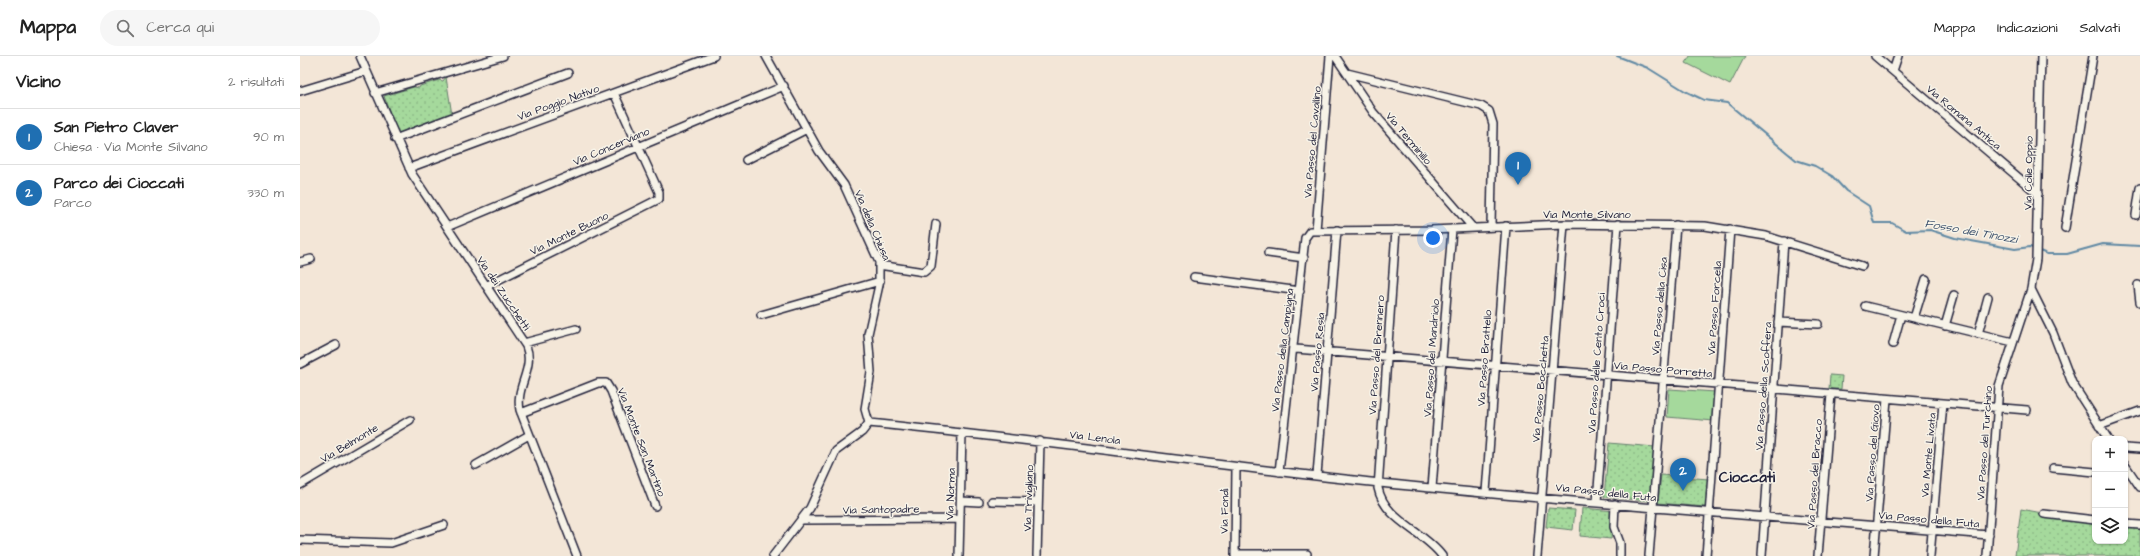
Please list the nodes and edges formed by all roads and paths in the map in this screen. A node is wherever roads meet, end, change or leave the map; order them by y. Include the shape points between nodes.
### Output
1 (360, 56) edge
2 (503, 56) edge
3 (714, 56) edge
4 (766, 56) edge
5 (1330, 56) edge
6 (1335, 56) edge
7 (1875, 56) edge
8 (1898, 56) edge
9 (2041, 56) edge
10 (2093, 56) edge
11 (366, 71) junction
12 (1893, 71) junction
13 (568, 73) dead end
14 (1346, 73) junction
15 (784, 86) junction
16 (300, 91) edge
17 (375, 93) junction
18 (614, 93) junction
19 (807, 129) junction
20 (395, 139) junction
21 (638, 146) junction
22 (746, 160) dead end
23 (409, 168) junction
24 (2140, 188) edge
25 (2038, 194) junction
26 (2136, 216) dead end
27 (936, 224) dead end
28 (1564, 224) junction
29 (1618, 224) junction
30 (1676, 225) junction
31 (1491, 226) junction
32 (1506, 226) junction
33 (447, 227) junction
34 (1473, 228) junction
35 (2065, 228) dead end
36 (1452, 229) junction
37 (1730, 229) junction
38 (1316, 230) junction
39 (1337, 230) junction
40 (1396, 230) junction
41 (1308, 232) joint
42 (1784, 241) junction
43 (1268, 253) dead end
44 (1304, 258) junction
45 (311, 259) dead end
46 (300, 262) edge
47 (880, 265) junction
48 (1862, 266) dead end
49 (1194, 277) dead end
50 (1926, 279) dead end
51 (880, 280) junction
52 (486, 286) junction
53 (2138, 286) dead end
54 (2031, 289) junction
55 (1300, 291) junction
56 (1954, 295) dead end
57 (1988, 297) dead end
58 (2140, 302) edge
59 (1865, 306) dead end
60 (761, 315) dead end
61 (1901, 315) junction
62 (1914, 318) junction
63 (1778, 322) junction
64 (1818, 324) dead end
65 (1945, 326) junction
66 (576, 329) dead end
67 (1978, 334) junction
68 (2012, 342) junction
69 (524, 343) junction
70 (1894, 344) dead end
71 (336, 345) dead end
72 (1296, 349) dead end
73 (1328, 352) junction
74 (1387, 357) junction
75 (1442, 361) junction
76 (300, 364) edge
77 (1494, 366) junction
78 (1553, 371) junction
79 (1606, 376) junction
80 (1664, 380) junction
81 (1719, 384) junction
82 (1774, 389) junction
83 (1831, 394) junction
84 (1887, 398) junction
85 (1943, 403) junction
86 (1997, 408) junction
87 (2027, 410) dead end
88 (2140, 412) edge
89 (521, 413) junction
90 (410, 420) dead end
91 (869, 423) junction
92 (2099, 426) junction
93 (962, 433) junction
94 (530, 434) junction
95 (2106, 436) edge
96 (1040, 442) junction
97 (2128, 448) edge
98 (2140, 449) edge
99 (476, 464) dead end
100 (1236, 467) junction
101 (2053, 468) dead end
102 (2128, 471) edge
103 (1279, 472) junction
104 (2092, 472) edge
105 (1317, 475) junction
106 (1378, 482) junction
107 (300, 485) edge
108 (2140, 487) edge
109 (1432, 488) junction
110 (1486, 492) junction
111 (1541, 497) junction
112 (961, 501) junction
113 (992, 501) dead end
114 (979, 502) dead end
115 (1038, 502) junction
116 (1597, 502) junction
117 (1615, 504) junction
118 (654, 506) dead end
119 (1653, 508) junction
120 (1710, 512) junction
121 (2044, 514) dead end
122 (1764, 516) junction
123 (960, 519) junction
124 (802, 520) junction
125 (2092, 520) edge
126 (1821, 521) junction
127 (2128, 524) edge
128 (444, 525) dead end
129 (1877, 526) junction
130 (2140, 526) edge
131 (1932, 530) junction
132 (1989, 535) junction
133 (300, 540) edge
134 (1307, 554) dead end
135 (1235, 555) edge
136 (577, 556) edge
137 (773, 556) edge
138 (959, 556) edge
139 (1037, 556) edge
140 (1442, 556) edge
141 (1537, 556) edge
142 (1620, 556) edge
143 (1649, 556) edge
144 (1706, 556) edge
145 (1762, 556) edge
146 (1818, 556) edge
147 (1874, 556) edge
148 (1930, 556) edge
149 (1988, 556) edge

1 - 11 street, Via dei Zucchetti
2 - 17 street
3 - 18 street, Via Poggio Nativo
4 - 15 street, Via della Chiusa
5 - 38 street, Via Passo del Cavallino
6 - 14 street, Via Terminillo
7 - 12 street, Via Romana Antica
8 - 12 street
9 - 25 street, Via Colle Oppio
10 - 35 street
11 - 16 street
11 - 17 street, Via dei Zucchetti
12 - 25 street, Via Romana Antica
13 - 20 street
14 - 31 street via 1481,106 1489,111 1493,124
14 - 34 street, Via Terminillo via 1376,116
15 - 19 street, Via della Chiusa
15 - 21 street, Via Concerviano
17 - 20 street, Via dei Zucchetti
18 - 21 street
18 - 23 street, Via Poggio Nativo
19 - 22 street
19 - 47 street, Via della Chiusa via 821,154 844,185
20 - 23 street, Via dei Zucchetti
21 - 33 street, Via Concerviano
21 - 52 street, Via Monte Buono via 659,192 660,198 655,203
23 - 33 street, Via dei Zucchetti
24 - 26 street
25 - 54 street, Via Colle Oppio via 2036,259
27 - 47 street via 931,266 928,270 922,272
28 - 29 street, Via Monte Silvano
28 - 32 street, Via Monte Silvano
28 - 78 street, Via Passo Bocchetta
29 - 30 street, Via Monte Silvano
29 - 79 street, Via Passo delle Cento Croci
30 - 37 street, Via Monte Silvano
30 - 80 street, Via Passo della Cisa
31 - 32 street, Via Monte Silvano
31 - 34 street, Via Monte Silvano
32 - 77 street, Via Passo Brattello
33 - 52 street, Via dei Zucchetti
34 - 36 street, Via Monte Silvano
36 - 40 street, Via Monte Silvano
36 - 75 street, Via Passo del Mandriolo
37 - 42 street, Via Monte Silvano
37 - 81 street, Via Passo Forcella
38 - 39 street, Via Monte Silvano
38 - 41 street, Via Monte Silvano
39 - 40 street, Via Monte Silvano
39 - 73 street, Via Passo Resia
40 - 74 street, Via Passo del Brennero
41 - 44 street, Via Passo della Campigna via 1305,238
42 - 48 street, Via Monte Silvano
42 - 63 street, Via Passo della Scoffera
43 - 44 street
44 - 55 street, Via Passo della Campigna
45 - 46 street
47 - 51 street, Via della Chiusa
49 - 55 street
50 - 62 street
51 - 60 street
51 - 91 street, Via della Chiusa via 869,331 871,372 865,409
52 - 69 street, Via dei Zucchetti
53 - 58 street
54 - 68 street, Via Passo del Turchino
54 - 92 street via 2053,333 2072,383
55 - 103 street, Via Passo della Campigna
56 - 65 street
57 - 67 street
59 - 61 street
61 - 62 street
61 - 70 street
62 - 65 street
63 - 64 street
63 - 82 street, Via Passo della Scoffera
65 - 67 street
66 - 69 street
67 - 68 street
68 - 86 street, Via Passo del Turchino via 2000,379
69 - 89 street, Via dei Zucchetti via 529,362 519,391
71 - 76 street
72 - 73 street, Via Passo Porretta
73 - 74 street, Via Passo Porretta
73 - 105 street, Via Passo Resia
74 - 75 street, Via Passo Porretta
74 - 106 street, Via Passo del Brennero
75 - 77 street, Via Passo Porretta
75 - 109 street, Via Passo del Mandriolo
77 - 78 street, Via Passo Porretta
77 - 110 street, Via Passo Brattello
78 - 79 street, Via Passo Porretta
78 - 111 street, Via Passo Bocchetta
79 - 80 street, Via Passo Porretta
79 - 116 street, Via Passo delle Cento Croci
80 - 81 street, Via Passo Porretta
80 - 119 street, Via Passo della Cisa
81 - 82 street, Via Passo Porretta
81 - 120 street, Via Passo Forcella
82 - 83 street, Via Passo Porretta
82 - 122 street, Via Passo della Scoffera
83 - 84 street, Via Passo Porretta
83 - 126 street, Via Passo del Bracco
84 - 85 street, Via Passo Porretta
84 - 129 street, Via Passo del Giovo
85 - 86 street, Via Passo Porretta
85 - 131 street, Via Monte Livata
86 - 87 street, Via Passo Porretta
86 - 132 street, Via Passo del Turchino
88 - 92 street
89 - 94 street, Via dei Zucchetti
89 - 118 street, Via Monte San Martino via 598,383 606,383
90 - 107 street, Via Belmonte
91 - 93 street, Via Lenola
91 - 124 street via 833,455 818,494
92 - 95 street
93 - 96 street, Via Lenola
93 - 112 street, Via Norma
94 - 99 street
94 - 136 street, Via dei Zucchetti
96 - 100 street, Via Lenola
96 - 115 street, Via Trivigliano
97 - 98 street
100 - 103 street, Via Lenola
100 - 135 street, Via Fondi
101 - 104 street
102 - 108 street
103 - 105 street, Via Lenola
105 - 106 street, Via Passo della Futa
106 - 109 street, Via Passo della Futa
106 - 140 street, Via Passo del Brennero via 1381,498 1388,509
109 - 110 street, Via Passo della Futa
110 - 111 street, Via Passo della Futa
111 - 116 street, Via Passo della Futa
111 - 141 street, Via Passo Bocchetta
112 - 114 street
112 - 123 street, Via Norma
113 - 115 street
115 - 139 street, Via Trivigliano
116 - 117 street, Via Passo della Futa
117 - 119 street, Via Passo della Futa
117 - 142 street via 1614,527 1620,543
119 - 120 street, Via Passo della Futa
119 - 143 street, Via Passo della Cisa
120 - 122 street, Via Passo della Futa
120 - 144 street, Via Passo Forcella
121 - 125 street
122 - 126 street, Via Passo della Futa
122 - 145 street, Via Passo della Scoffera
123 - 124 street, Via Santopadre
123 - 138 street, Via Norma
124 - 137 street
126 - 129 street, Via Passo della Futa
126 - 146 street, Via Passo del Bracco
127 - 130 street
128 - 133 street via 391,543
129 - 131 street, Via Passo della Futa
129 - 147 street, Via Passo del Giovo
131 - 132 street, Via Passo della Futa
131 - 148 street, Via Monte Livata
132 - 149 street, Via Passo del Turchino
134 - 135 street

